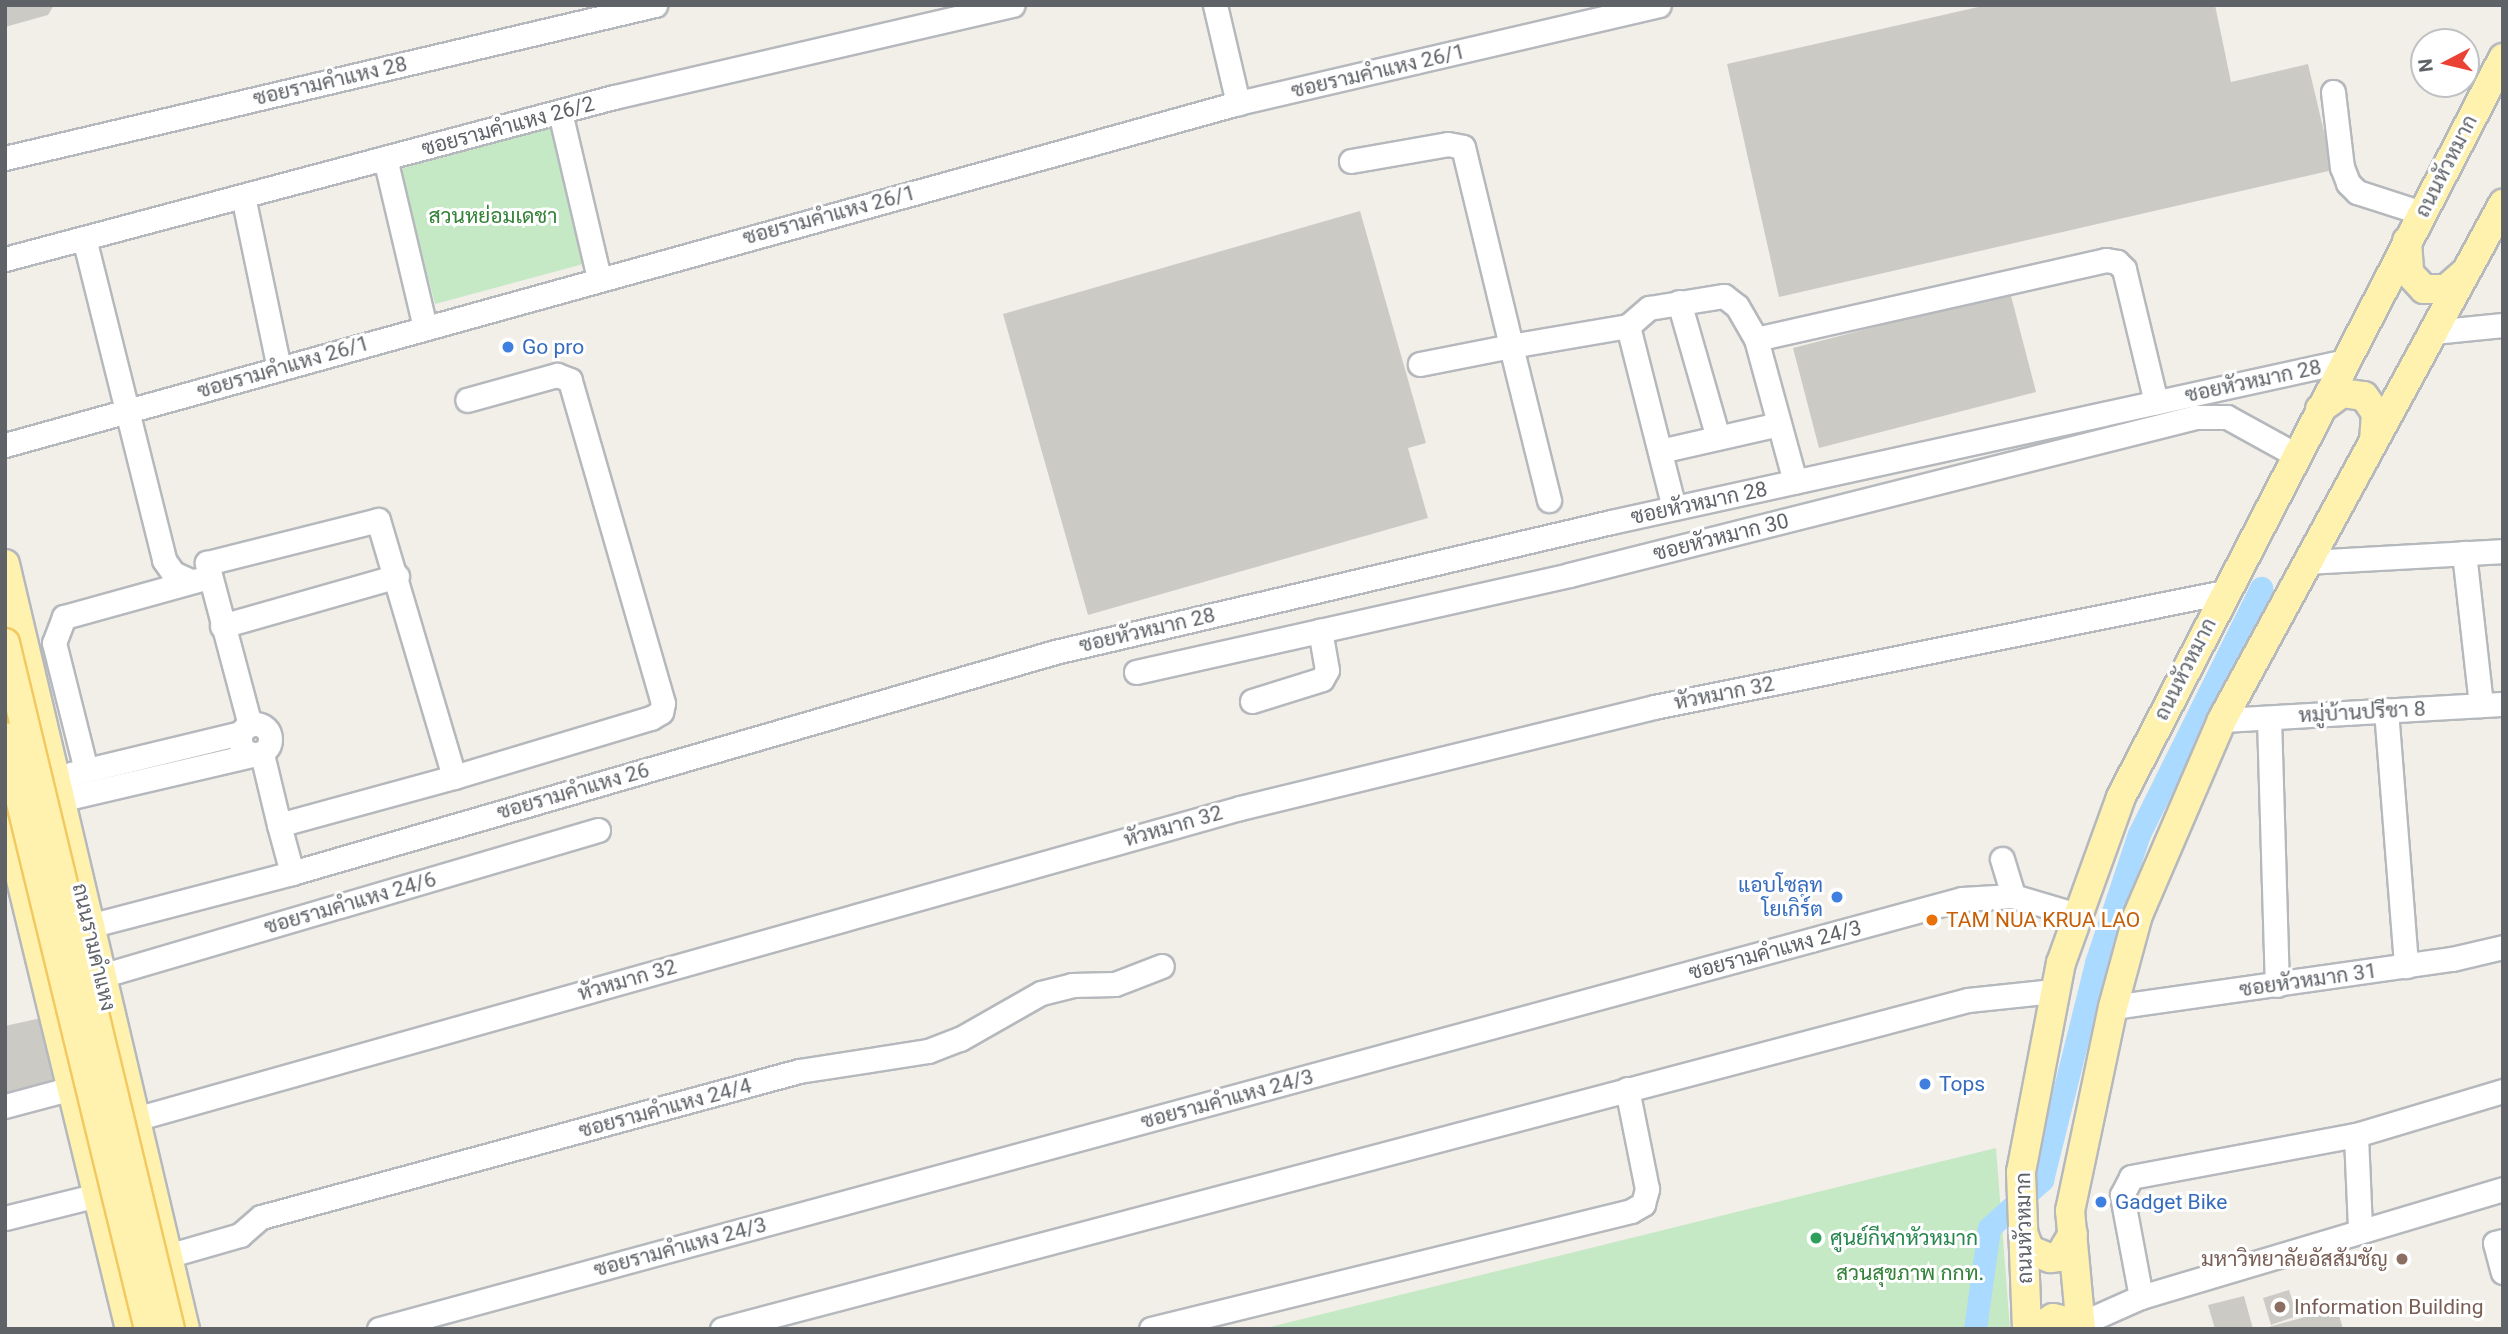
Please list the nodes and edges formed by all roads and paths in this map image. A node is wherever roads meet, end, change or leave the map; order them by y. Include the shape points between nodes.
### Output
1 (655, 5) edge
2 (1013, 5) edge
3 (1215, 5) edge
4 (1659, 5) edge
5 (2503, 58) edge
6 (2333, 92) dead end
7 (1238, 103) junction
8 (560, 112) junction
9 (5, 158) edge
10 (385, 158) junction
11 (1351, 161) dead end
12 (243, 195) junction
13 (2503, 204) edge
14 (2422, 213) junction
15 (84, 238) junction
16 (2407, 241) junction
17 (5, 259) edge
18 (2465, 272) junction
19 (599, 278) junction
20 (1679, 302) junction
21 (2503, 325) edge
22 (1628, 326) junction
23 (425, 327) junction
24 (2433, 332) junction
25 (1756, 339) junction
26 (1511, 346) junction
27 (2345, 361) junction
28 (1420, 364) dead end
29 (279, 368) junction
30 (467, 400) dead end
31 (2156, 402) junction
32 (2320, 409) junction
33 (127, 411) junction
34 (1779, 424) junction
35 (1718, 438) junction
36 (2374, 440) junction
37 (5, 445) edge
38 (1660, 451) junction
39 (2297, 454) junction
40 (1795, 482) junction
41 (1549, 500) dead end
42 (1674, 508) junction
43 (2503, 551) edge
44 (2464, 553) junction
45 (2308, 562) junction
46 (5, 564) edge
47 (397, 576) junction
48 (201, 578) junction
49 (2224, 592) junction
50 (222, 626) junction
51 (1320, 631) junction
52 (5, 643) edge
53 (1055, 652) joint
54 (1136, 672) dead end
55 (1252, 701) dead end
56 (2492, 704) edge
57 (2386, 710) junction
58 (2269, 718) junction
59 (2222, 720) junction
60 (42, 726) junction
61 (246, 729) junction
62 (5, 737) edge
63 (257, 754) junction
64 (86, 770) junction
65 (454, 777) junction
66 (57, 789) junction
67 (6, 817) edge
68 (279, 825) junction
69 (598, 830) dead end
70 (2002, 859) dead end
71 (292, 873) junction
72 (2013, 896) junction
73 (2077, 915) junction
74 (89, 926) junction
75 (36, 939) junction
76 (2503, 947) edge
77 (1162, 966) dead end
78 (2406, 966) junction
79 (101, 976) junction
80 (2277, 985) junction
81 (48, 988) junction
82 (2054, 990) junction
83 (2113, 1007) junction
84 (72, 1088) junction
85 (1627, 1089) junction
86 (2503, 1091) edge
87 (5, 1106) edge
88 (135, 1119) junction
89 (2356, 1135) junction
90 (2503, 1189) edge
91 (98, 1195) junction
92 (5, 1217) edge
93 (2360, 1228) junction
94 (2023, 1230) junction
95 (2073, 1234) junction
96 (2503, 1241) edge
97 (167, 1256) junction
98 (2503, 1272) edge
99 (2141, 1297) junction
100 (2081, 1326) edge
101 (130, 1329) edge
102 (149, 1329) edge
103 (170, 1329) edge
104 (185, 1329) edge
105 (379, 1329) edge
106 (722, 1329) edge
107 (1151, 1329) edge
108 (2027, 1329) edge
109 (2036, 1329) edge

1 - 9 street, ซอยรามคำแหง 28
2 - 8 street, ซอยรามคำแหง 26/2
3 - 7 street
4 - 7 street, ซอยรามคำแหง 26/1
5 - 14 main road, ถนนหัวหมาก
6 - 14 street via 2348,183 2357,192
7 - 19 street, ซอยรามคำแหง 26/1
8 - 10 street, ซอยรามคำแหง 26/2
8 - 19 street
10 - 12 street, ซอยรามคำแหง 26/2
10 - 23 street
11 - 26 street via 1448,144 1463,147
12 - 15 street, ซอยรามคำแหง 26/2
12 - 29 street
13 - 18 main road
14 - 16 main road, ถนนหัวหมาก
15 - 17 street, ซอยรามคำแหง 26/2
15 - 33 street
16 - 18 main road via 2409,273 2424,289 2446,289
16 - 27 main road, ถนนหัวหมาก
18 - 24 main road
19 - 23 street, ซอยรามคำแหง 26/1
20 - 22 street via 1649,308
20 - 25 street via 1724,296 1737,306
20 - 35 street
21 - 24 street
22 - 26 street
22 - 38 street
23 - 29 street, ซอยรามคำแหง 26/1
24 - 36 main road
25 - 31 street via 2106,260 2124,269
25 - 34 street
26 - 28 street
26 - 41 street
27 - 31 street, ซอยหัวหมาก 28
27 - 32 main road, ถนนหัวหมาก
29 - 33 street, ซอยรามคำแหง 26/1
30 - 65 street via 557,375 570,380 663,703 661,712 651,718
31 - 40 street, ซอยหัวหมาก 28
32 - 36 main road via 2342,393 2364,396 2376,413
32 - 39 main road, ถนนหัวหมาก
33 - 37 street, ซอยรามคำแหง 26/1
33 - 48 street via 167,568
34 - 35 street
34 - 40 street
35 - 38 street
36 - 45 main road
38 - 42 street
39 - 49 main road, ถนนหัวหมาก
39 - 51 street, ซอยหัวหมาก 30 via 2227,417 2196,417 1744,532
40 - 42 street, ซอยหัวหมาก 28
42 - 53 street, ซอยหัวหมาก 28
43 - 44 street
44 - 45 street
44 - 56 street
45 - 59 main road
46 - 60 main road, ถนนรามคำแหง
47 - 48 street via 383,527 378,520 368,519 210,561
47 - 50 street
47 - 65 street
48 - 50 street
48 - 64 street via 64,617 54,643
49 - 73 main road, ถนนหัวหมาก via 2121,797
49 - 88 street, หัวหมาก 32 via 1654,707 1240,808
50 - 61 street
51 - 54 street, ซอยหัวหมาก 30
51 - 55 street via 1327,670 1322,679
52 - 103 main road, ถนนรามคำแหง, bridge
53 - 71 street, ซอยรามคำแหง 26
56 - 57 street, หมู่บ้านปรีชา 8
57 - 58 street, หมู่บ้านปรีชา 8
57 - 78 street
58 - 59 street, หมู่บ้านปรีชา 8
58 - 80 street
59 - 83 main road via 2138,915
60 - 62 main road
60 - 66 main road, ถนนรามคำแหง
61 - 63 street via 241,745
61 - 64 street
62 - 102 main road, ถนนรามคำแหง, bridge
63 - 66 street
63 - 68 street
64 - 66 street
65 - 68 street
66 - 74 main road, ถนนรามคำแหง
67 - 75 main road
68 - 71 street
69 - 79 street, ซอยรามคำแหง 24/6
70 - 72 street
71 - 74 street, ซอยรามคำแหง 26
72 - 73 street, ซอยรามคำแหง 24/3
72 - 105 street, ซอยรามคำแหง 24/3 via 1962,899
73 - 82 main road, ถนนหัวหมาก
74 - 75 main road
74 - 79 main road, ถนนรามคำแหง
75 - 81 main road
76 - 78 street, ซอยหัวหมาก 31
77 - 97 street, ซอยรามคำแหง 24/4 via 1115,984 1072,985 1041,993 960,1039 928,1051 799,1071 261,1217 240,1235
78 - 80 street, ซอยหัวหมาก 31
79 - 81 main road
79 - 88 main road, ถนนรามคำแหง
80 - 83 street, ซอยหัวหมาก 31
81 - 84 main road
82 - 85 street via 1968,1000
82 - 94 main road, ถนนหัวหมาก via 2021,1172
83 - 95 main road via 2070,1211
84 - 87 street
84 - 91 main road
85 - 106 street
85 - 107 street via 1647,1189 1643,1203 1631,1211
86 - 89 street
88 - 97 main road, ถนนรามคำแหง
89 - 93 street
89 - 99 street via 2131,1177 2122,1195
90 - 93 street
91 - 92 street
91 - 101 main road
93 - 99 street
94 - 95 main road via 2030,1250 2050,1258 2059,1256
94 - 108 main road, ถนนหัวหมาก
95 - 100 main road
96 - 98 street via 2495,1243
97 - 104 main road, ถนนรามคำแหง
99 - 100 street
100 - 109 main road via 2053,1318

